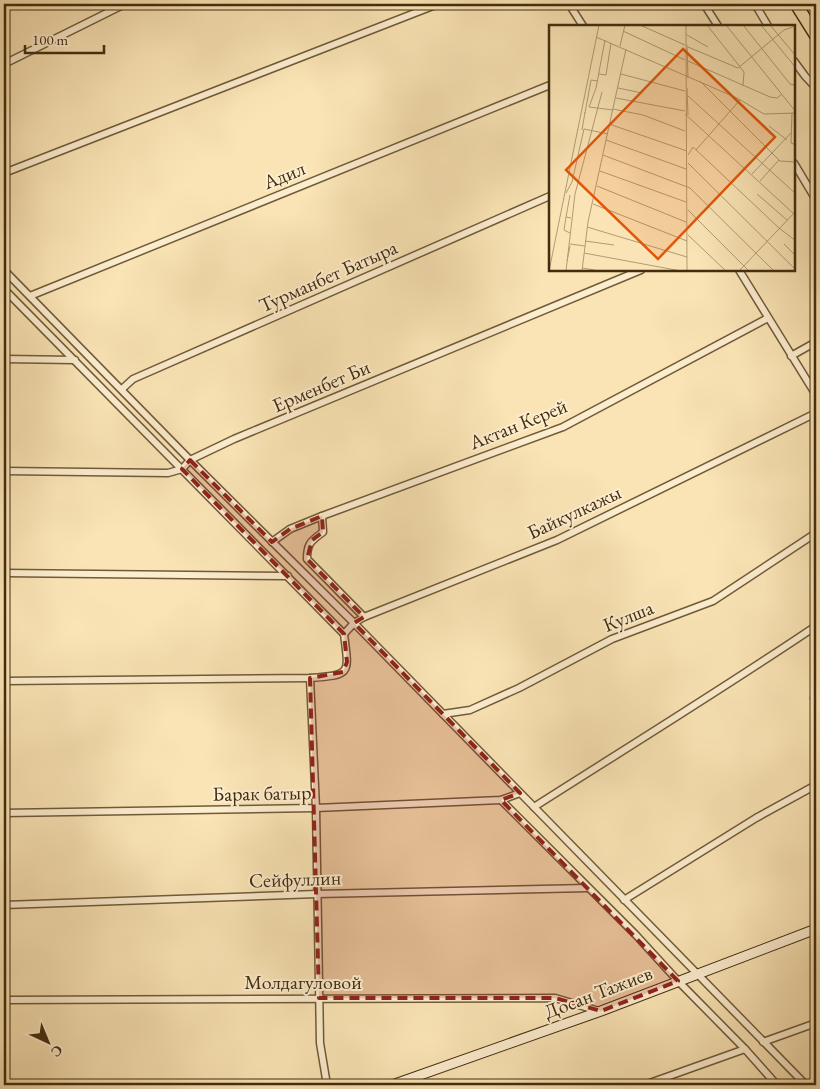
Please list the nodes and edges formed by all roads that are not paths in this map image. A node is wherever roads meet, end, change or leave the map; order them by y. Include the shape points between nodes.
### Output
1 (125, 4) edge
2 (438, 4) edge
3 (569, 4) edge
4 (704, 4) edge
5 (755, 4) edge
6 (796, 4) edge
7 (583, 25) edge
8 (717, 25) edge
9 (767, 25) edge
10 (816, 36) edge
11 (795, 62) edge
12 (4, 64) edge
13 (549, 85) edge
14 (816, 88) edge
15 (795, 165) edge
16 (4, 173) edge
17 (549, 196) edge
18 (816, 200) edge
19 (4, 270) edge
20 (639, 271) edge
21 (740, 271) edge
22 (4, 289) edge
23 (30, 296) junction
24 (768, 318) junction
25 (816, 342) edge
26 (791, 356) junction
27 (4, 359) edge
28 (75, 360) junction
29 (122, 389) junction
30 (816, 395) edge
31 (816, 413) edge
32 (190, 460) junction
33 (182, 469) junction
34 (4, 471) edge
35 (322, 516) junction
36 (816, 532) edge
37 (272, 542) junction
38 (4, 573) edge
39 (288, 576) junction
40 (364, 617) junction
41 (354, 623) junction
42 (816, 626) edge
43 (344, 634) junction
44 (310, 678) junction
45 (4, 681) edge
46 (443, 714) junction
47 (816, 785) edge
48 (520, 793) junction
49 (501, 800) junction
50 (534, 807) junction
51 (316, 808) junction
52 (4, 813) edge
53 (588, 888) junction
54 (317, 894) junction
55 (624, 900) junction
56 (4, 905) edge
57 (816, 929) edge
58 (696, 974) junction
59 (678, 981) junction
60 (319, 998) junction
61 (4, 1000) edge
62 (601, 1011) junction
63 (816, 1024) edge
64 (763, 1042) junction
65 (745, 1049) junction
66 (328, 1085) edge
67 (392, 1085) edge
68 (644, 1085) edge
69 (777, 1085) edge
70 (806, 1085) edge

1 - 12 street
2 - 16 street
3 - 7 street
4 - 8 street
5 - 9 street
6 - 10 highway
11 - 14 street
13 - 23 street, Адил
15 - 18 street
17 - 29 street, Турманбет Батыра via 133,379
19 - 23 street
20 - 32 street, Ерменбет Би
21 - 24 street
22 - 28 street
23 - 29 street
24 - 26 street
24 - 35 street, Актан Керей via 563,426
25 - 26 street
26 - 30 street
27 - 28 street
28 - 33 street
29 - 32 street
31 - 40 street, Байкулкажы via 557,540
32 - 33 street, Ерменбет Би
32 - 37 street
33 - 34 street via 168,473
33 - 39 street
35 - 37 street, Актан Керей via 290,529
35 - 40 street via 323,532 312,540 307,559
36 - 46 street, Кулша via 712,601 612,639 470,710
37 - 41 street
38 - 39 street
39 - 43 street
40 - 41 street, Байкулкажы
41 - 43 street, Байкулкажы
41 - 46 street
42 - 50 street
43 - 44 street via 347,662 343,672 338,676
44 - 45 street
44 - 51 street
46 - 48 street
47 - 55 street via 756,818
48 - 49 street, Барак батыр
48 - 50 street
49 - 51 street, Барак батыр
49 - 53 street
50 - 55 street
51 - 52 street, Барак батыр
51 - 54 street
53 - 54 street, Сейфуллин
53 - 59 street
54 - 56 street, Сейфуллин
54 - 60 street
55 - 58 street
57 - 58 street, Досан Тажиев
58 - 59 street, Досан Тажиев
58 - 64 street
59 - 62 street, Досан Тажиев
59 - 65 street
60 - 61 street, Молдагуловой
60 - 62 street, Молдагуловой via 555,998
60 - 66 street via 320,1043
62 - 67 street, Досан Тажиев
63 - 64 street
64 - 70 street
65 - 68 street
65 - 69 street

